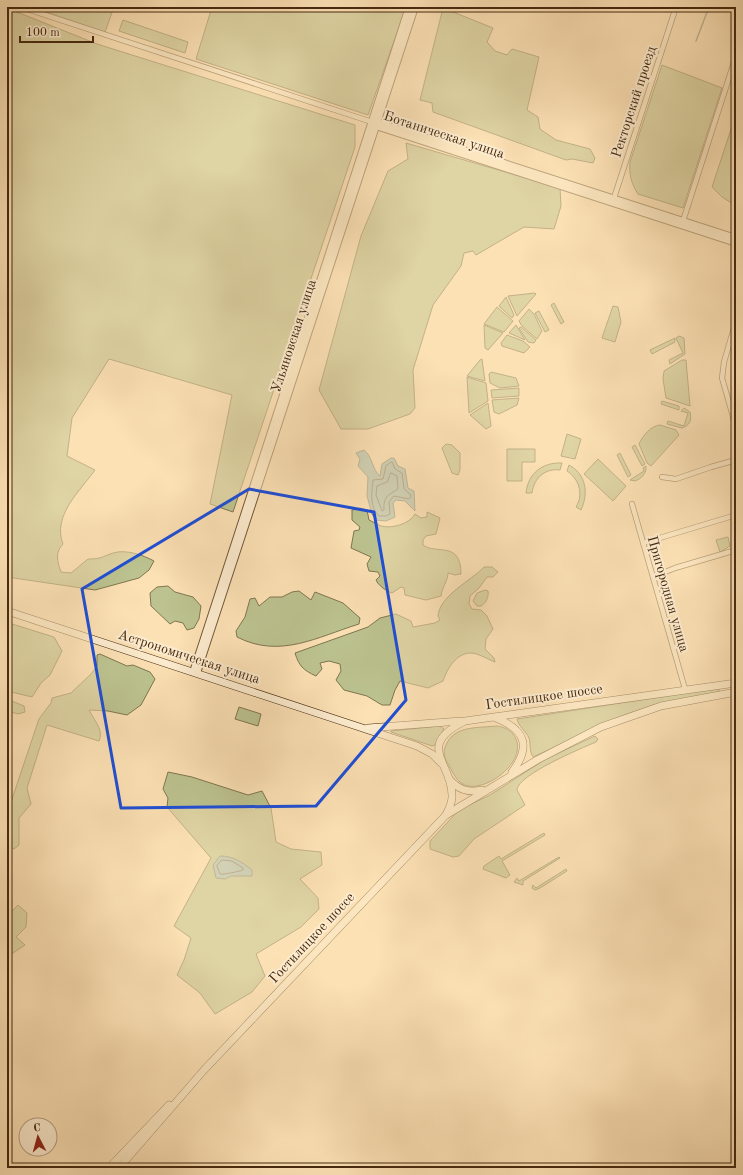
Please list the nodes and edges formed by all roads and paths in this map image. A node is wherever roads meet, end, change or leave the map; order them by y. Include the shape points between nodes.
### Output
1 (21, 7) edge
2 (409, 7) edge
3 (415, 7) edge
4 (676, 7) edge
5 (736, 56) edge
6 (375, 123) junction
7 (614, 201) junction
8 (682, 223) junction
9 (736, 238) edge
10 (736, 243) edge
11 (736, 321) edge
12 (736, 427) edge
13 (736, 460) edge
14 (662, 477) dead end
15 (632, 504) dead end
16 (736, 515) edge
17 (643, 543) junction
18 (736, 550) edge
19 (653, 577) junction
20 (7, 611) edge
21 (195, 673) junction
22 (736, 683) edge
23 (685, 690) junction
24 (736, 692) edge
25 (496, 718) junction
26 (465, 721) junction
27 (363, 728) junction
28 (441, 763) junction
29 (509, 776) junction
30 (448, 779) junction
31 (488, 788) junction
32 (446, 816) junction
33 (196, 1079) junction
34 (109, 1168) edge
35 (119, 1168) edge

1 - 6 street
2 - 6 street, Ульяновская улица
3 - 6 street, Ульяновская улица
4 - 7 street, Ректорский проезд
5 - 8 street
6 - 7 street, Ботаническая улица
6 - 21 street, Ульяновская улица
7 - 8 street, Ботаническая улица
8 - 9 street, Ботаническая улица
8 - 10 street, Ботаническая улица
11 - 12 street via 722,370
13 - 14 street via 676,479
15 - 17 street, Пригородная улица
16 - 17 street
17 - 19 street, Пригородная улица
18 - 19 street
19 - 23 street, Пригородная улица
20 - 21 main road, Астрономическая улица
21 - 27 main road, Астрономическая улица
22 - 23 main road, Гостилицкое шоссе
23 - 25 main road, Гостилицкое шоссе
24 - 29 main road, Гостилицкое шоссе via 661,706 614,722 561,747
25 - 26 main road, Гостилицкое шоссе
25 - 29 main road via 514,727 522,738 524,749
26 - 27 main road, Астрономическая улица
26 - 28 main road, Гостилицкое шоссе via 444,736 438,749
27 - 28 main road, Астрономическая улица via 426,750
28 - 30 main road, Гостилицкое шоссе
29 - 31 main road, Гостилицкое шоссе
30 - 31 main road via 465,791
30 - 32 main road, Гостилицкое шоссе via 452,796
31 - 32 main road, Гостилицкое шоссе
32 - 33 main road, Гостилицкое шоссе
33 - 34 main road, Гостилицкое шоссе
33 - 35 main road, Гостилицкое шоссе

